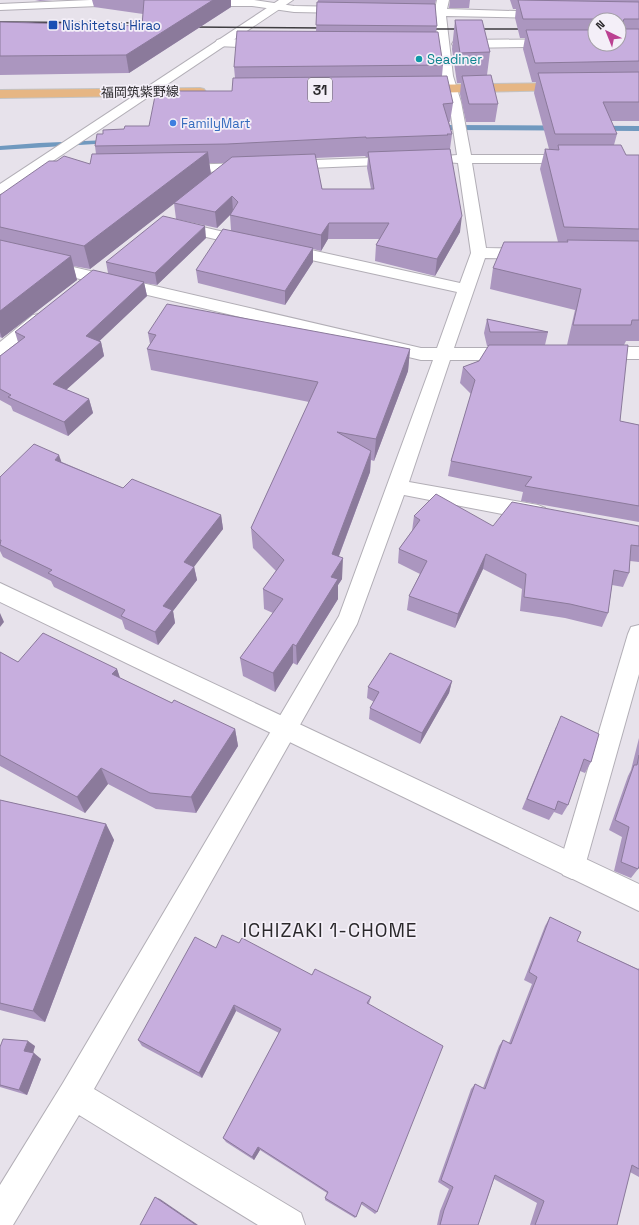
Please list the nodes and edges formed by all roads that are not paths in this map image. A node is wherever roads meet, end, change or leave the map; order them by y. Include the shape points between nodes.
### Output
1 (443, 0) edge
2 (118, 1) edge
3 (132, 2) dead end
4 (188, 2) edge
5 (282, 3) edge
6 (0, 7) edge
7 (556, 7) edge
8 (355, 11) edge
9 (417, 12) edge
10 (440, 12) junction
11 (221, 43) junction
12 (587, 43) edge
13 (276, 44) edge
14 (439, 44) junction
15 (576, 87) edge
16 (404, 89) edge
17 (451, 89) junction
18 (209, 91) edge
19 (146, 92) junction
20 (0, 94) edge
21 (464, 159) junction
22 (440, 160) edge
23 (583, 160) edge
24 (409, 161) edge
25 (260, 166) edge
26 (276, 166) edge
27 (229, 168) junction
28 (166, 170) edge
29 (27, 172) junction
30 (48, 172) edge
31 (210, 182) edge
32 (0, 190) edge
33 (166, 217) edge
34 (479, 253) junction
35 (547, 254) edge
36 (0, 255) edge
37 (108, 263) edge
38 (85, 282) junction
39 (465, 289) junction
40 (48, 312) edge
41 (0, 351) edge
42 (576, 353) edge
43 (639, 353) edge
44 (444, 354) junction
45 (530, 354) edge
46 (397, 487) junction
47 (553, 516) edge
48 (0, 592) edge
49 (639, 634) edge
50 (285, 729) junction
51 (572, 866) junction
52 (639, 898) edge
53 (74, 1094) junction
54 (3, 1206) edge
55 (289, 1225) edge

1 - 10 street
2 - 3 street
2 - 6 street
4 - 5 street
5 - 8 street via 294,9
5 - 11 street
7 - 10 street via 555,15
9 - 10 street
10 - 14 street
11 - 13 street
11 - 19 street
12 - 14 street
14 - 17 street
15 - 17 main road
16 - 17 main road
17 - 21 street
18 - 19 main road, 福岡筑紫野線
19 - 20 main road, 福岡筑紫野線
19 - 29 street
21 - 22 street
21 - 23 street
21 - 34 street
24 - 26 street
25 - 27 street
27 - 28 street
27 - 31 street
29 - 30 street
29 - 32 street
33 - 39 street
34 - 35 street
34 - 39 street
36 - 38 street
37 - 38 street
38 - 44 street via 421,354
39 - 44 street
40 - 41 street
42 - 43 street
44 - 45 street
44 - 46 street
46 - 47 street
46 - 50 street via 349,618
48 - 50 street
49 - 51 street
50 - 51 street
50 - 53 street
51 - 52 street
53 - 54 street
53 - 55 street

